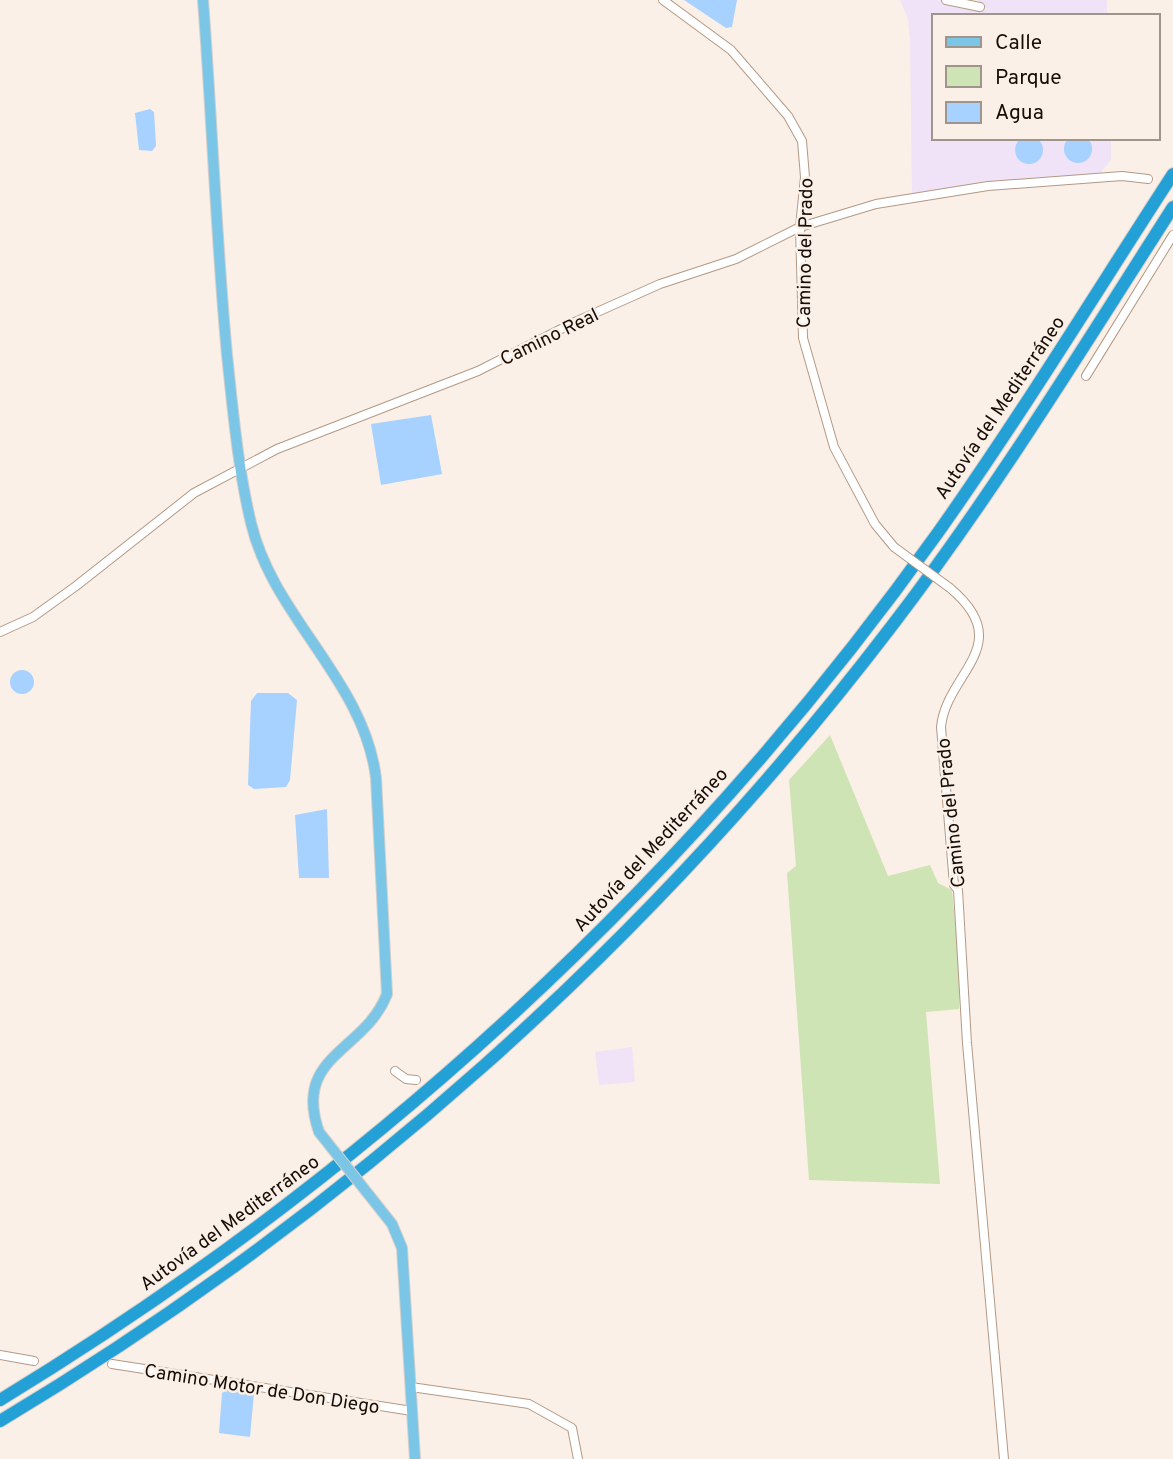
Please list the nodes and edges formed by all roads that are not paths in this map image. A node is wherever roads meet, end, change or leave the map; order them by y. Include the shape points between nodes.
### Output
1 (203, 0) edge
2 (663, 0) edge
3 (946, 0) edge
4 (980, 8) dead end
5 (1173, 174) edge
6 (1148, 179) dead end
7 (1173, 207) edge
8 (800, 227) junction
9 (1173, 235) edge
10 (1086, 376) dead end
11 (242, 468) junction
12 (0, 632) edge
13 (395, 1070) dead end
14 (416, 1080) dead end
15 (0, 1355) edge
16 (34, 1360) dead end
17 (113, 1364) dead end
18 (411, 1387) junction
19 (0, 1400) edge
20 (412, 1411) junction
21 (0, 1422) edge
22 (415, 1459) edge
23 (578, 1459) edge
24 (1004, 1459) edge

1 - 11 main road via 222,298
2 - 8 street, Camino del Prado via 732,50 797,130 806,177
3 - 4 street
5 - 19 highway, Autovía del Mediterráneo via 997,447 898,586 764,756 638,893 466,1058 328,1174 165,1294
6 - 8 street, Camino Real via 1122,176 988,186 876,204
7 - 21 highway, Autovía del Mediterráneo via 1018,447 890,628 751,798 634,923 483,1067 336,1190 136,1336
8 - 11 street, Camino Real via 736,259 625,300 446,384 307,435
8 - 24 street, Camino del Prado, bridge via 803,338 834,447 876,524 894,547 950,588 972,611 978,638 972,665 947,702 941,727
9 - 10 street
11 - 12 street, Camino Real via 194,493 33,617
11 - 18 main road, bridge via 250,523 260,553 360,715 373,748 387,993 372,1021 321,1070 311,1099 319,1132 392,1224 402,1248
13 - 14 street
15 - 16 street
17 - 20 street, Camino Motor de Don Diego
18 - 20 main road
18 - 23 street via 529,1404 572,1428
20 - 22 main road

